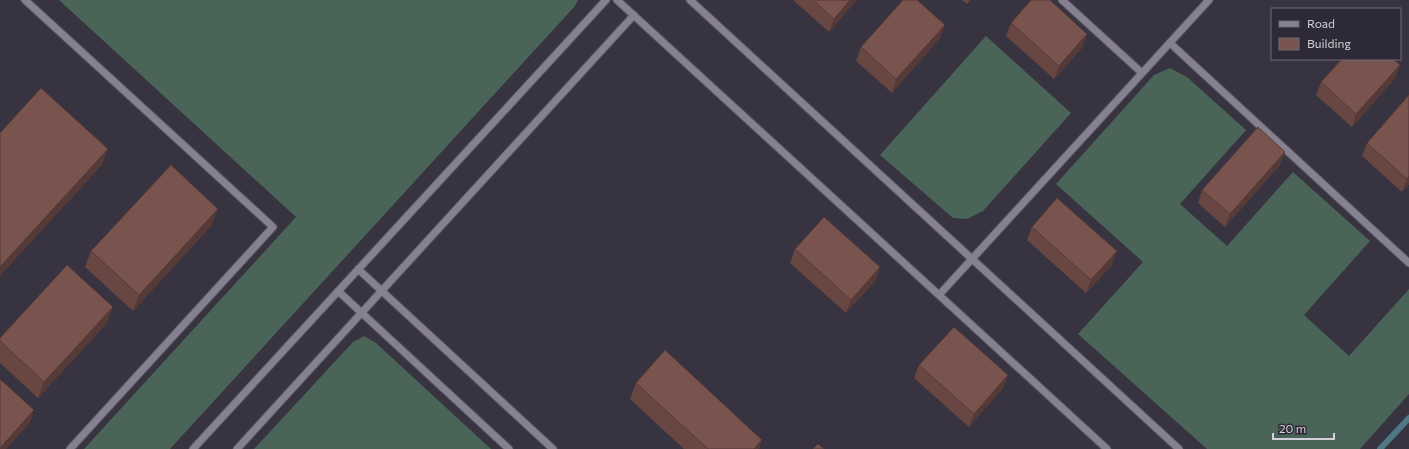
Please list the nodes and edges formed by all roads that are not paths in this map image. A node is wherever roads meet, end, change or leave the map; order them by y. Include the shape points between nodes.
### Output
1 (25, 0) edge
2 (606, 0) edge
3 (617, 0) edge
4 (690, 0) edge
5 (1062, 0) edge
6 (1209, 0) edge
7 (634, 15) junction
8 (1170, 43) junction
9 (1142, 74) junction
10 (972, 259) junction
11 (1409, 263) edge
12 (358, 269) junction
13 (338, 291) junction
14 (382, 291) junction
15 (939, 295) junction
16 (361, 313) junction
17 (70, 449) edge
18 (193, 449) edge
19 (237, 449) edge
20 (509, 449) edge
21 (552, 449) edge
22 (1107, 449) edge
23 (1179, 449) edge

1 - 17 street via 272,227
2 - 12 street
3 - 7 street
4 - 10 street
5 - 9 street
6 - 8 street
7 - 14 street
7 - 15 street
8 - 9 street
8 - 11 street
9 - 10 street
10 - 15 street
10 - 23 street
12 - 13 street
12 - 14 street
13 - 16 street
13 - 18 street
14 - 16 street
14 - 21 street
15 - 22 street
16 - 19 street
16 - 20 street

